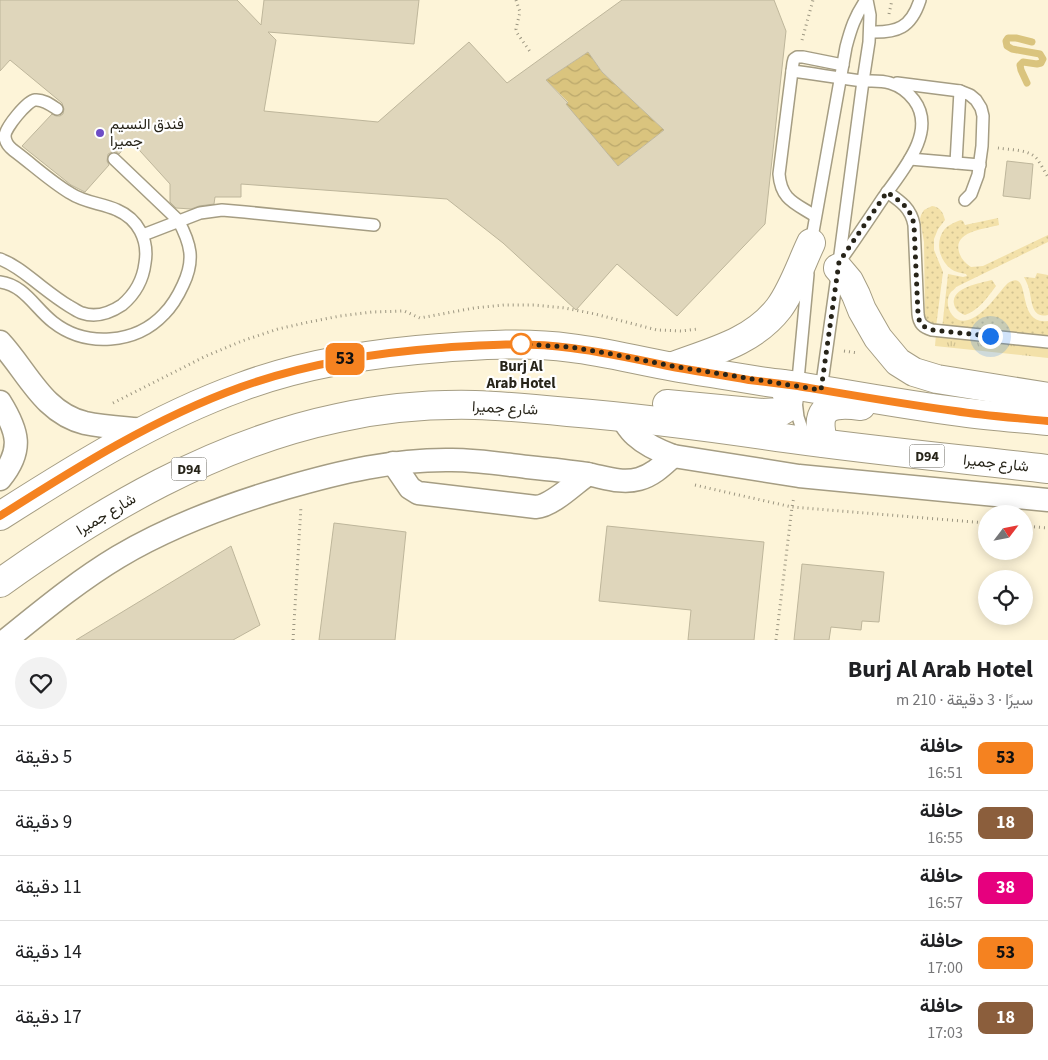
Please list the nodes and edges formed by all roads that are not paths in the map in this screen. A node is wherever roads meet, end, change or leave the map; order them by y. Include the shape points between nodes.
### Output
1 (866, 0) edge
2 (920, 0) edge
3 (870, 32) junction
4 (843, 65) junction
5 (792, 70) junction
6 (840, 78) junction
7 (863, 80) junction
8 (889, 82) junction
9 (960, 91) junction
10 (57, 109) dead end
11 (114, 159) dead end
12 (910, 159) junction
13 (956, 163) junction
14 (980, 165) junction
15 (887, 192) junction
16 (965, 200) dead end
17 (816, 216) junction
18 (178, 220) junction
19 (374, 225) dead end
20 (142, 235) junction
21 (811, 243) junction
22 (0, 259) edge
23 (839, 265) junction
24 (0, 282) edge
25 (0, 342) edge
26 (1048, 342) edge
27 (672, 366) junction
28 (807, 393) junction
29 (1048, 397) edge
30 (0, 402) edge
31 (513, 407) junction
32 (620, 416) junction
33 (1048, 421) edge
34 (143, 430) junction
35 (1048, 432) edge
36 (807, 439) junction
37 (673, 456) junction
38 (393, 463) junction
39 (1048, 469) edge
40 (588, 474) junction
41 (0, 479) edge
42 (1048, 500) edge
43 (0, 516) edge
44 (0, 583) edge
45 (6, 640) edge

1 - 3 lane
1 - 4 lane via 852,25
2 - 3 lane via 914,16 902,28
3 - 7 lane
4 - 5 lane via 798,57 794,59
4 - 6 lane
5 - 6 lane
5 - 17 lane via 780,184 789,199
6 - 7 lane
6 - 17 lane
7 - 8 lane
7 - 23 lane
8 - 9 lane
8 - 12 lane via 909,95 922,115 920,136
9 - 13 lane
9 - 14 lane via 970,95 981,108
10 - 20 lane via 41,100 31,101 6,132 9,147 71,194 127,216
11 - 18 lane
12 - 13 lane
12 - 15 lane
13 - 14 lane
14 - 16 lane via 975,185
15 - 23 lane
15 - 26 lane via 913,217 921,325 932,330
17 - 21 lane
18 - 19 lane via 222,210
18 - 20 lane
18 - 24 lane via 190,254 187,275 164,314 134,334 101,340 69,332 42,313 20,289
20 - 22 lane via 146,258 141,281 127,301 100,315 74,309 19,268
21 - 27 main road via 788,294 779,308 755,331 726,347
21 - 28 lane
23 - 28 lane
23 - 29 main road via 878,338 898,362 937,380
25 - 34 street via 43,397 60,412 86,423
27 - 28 main road via 767,382
27 - 34 main road via 570,347 527,344 399,351 292,370 191,407
28 - 31 main road via 789,398 785,409 773,413 543,392 530,394
28 - 33 main road
28 - 36 lane via 811,419
28 - 36 lane via 796,401 798,417
30 - 41 street via 12,423 16,443 10,464
31 - 32 main road, شارع جميرا / D94
31 - 44 main road, شارع جميرا / D94 via 438,405 401,408 338,418 276,434 216,456 158,484 87,525
32 - 36 main road, شارع جميرا / D94
32 - 37 street via 644,442
34 - 43 main road
35 - 36 main road via 847,404 832,406 823,413 820,430
36 - 39 main road, شارع جميرا / D94
37 - 40 street via 660,468 638,479 614,480
37 - 42 street via 799,476
38 - 40 street via 452,460
38 - 40 street via 410,488 418,493 536,507 552,502
38 - 45 street via 302,483 195,518 111,562 71,588

